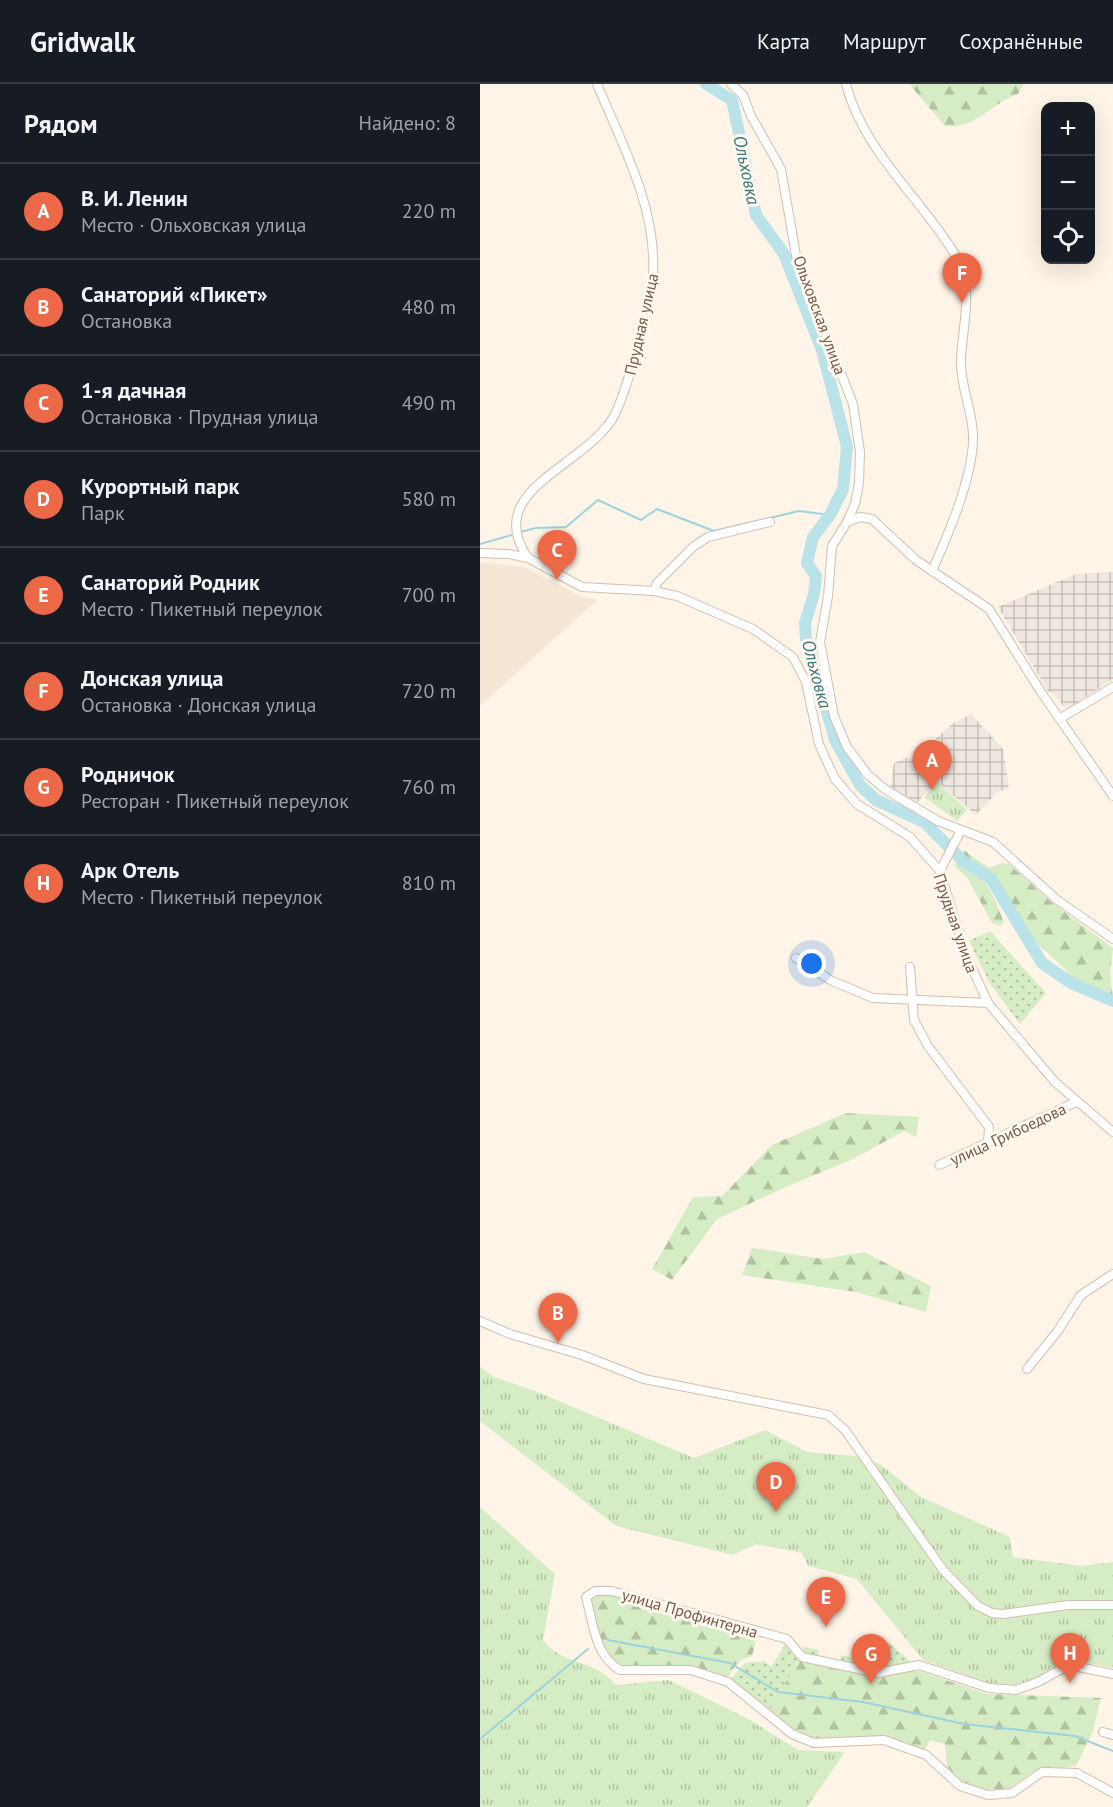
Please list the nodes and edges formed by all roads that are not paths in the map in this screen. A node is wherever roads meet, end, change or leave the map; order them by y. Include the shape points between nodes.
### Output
1 (597, 84) edge
2 (731, 84) edge
3 (846, 84) edge
4 (770, 522) dead end
5 (847, 522) junction
6 (480, 553) edge
7 (528, 558) junction
8 (932, 571) junction
9 (654, 591) junction
10 (1113, 687) edge
11 (1061, 718) junction
12 (1113, 796) edge
13 (961, 830) junction
14 (940, 871) junction
15 (1113, 939) edge
16 (796, 958) dead end
17 (910, 967) dead end
18 (910, 1001) junction
19 (988, 1003) junction
20 (1076, 1102) junction
21 (1113, 1132) edge
22 (988, 1143) junction
23 (939, 1165) dead end
24 (1113, 1274) edge
25 (480, 1321) edge
26 (1027, 1369) dead end
27 (1113, 1605) edge
28 (1113, 1674) edge
29 (1103, 1732) dead end
30 (1113, 1735) edge
31 (1113, 1793) edge

1 - 7 street, Прудная улица via 622,141 647,216 654,260 651,291 627,384 614,416 588,446 537,480 515,504 515,541
2 - 5 street, Ольховская улица via 744,95 751,116 781,169 796,261 853,404 860,452 859,483
3 - 8 street via 869,139 957,258 966,287 961,360 973,435 955,519
4 - 9 street via 708,537 694,546 657,583
5 - 8 street via 860,517 872,519
5 - 13 street, Ольховская улица via 832,546 820,642 839,730 868,775 886,790
6 - 7 street, Прудная улица
7 - 9 street, Прудная улица via 582,587
8 - 11 street via 989,609
9 - 14 street, Прудная улица via 677,596 753,629 793,657 806,682 819,744 835,779 857,804 910,837
10 - 11 street
11 - 12 street
13 - 14 street
13 - 15 street, Ольховская улица via 993,842 1056,899
14 - 19 street, Прудная улица via 965,953
16 - 18 street via 860,994
17 - 18 street
18 - 19 street
18 - 22 street via 914,1020 928,1046 989,1126
19 - 20 street, Прудная улица via 1021,1045
20 - 21 street, Прудная улица
20 - 22 street, улица Грибоедова
22 - 23 street, улица Грибоедова
24 - 26 street via 1081,1295
25 - 27 street via 645,1379 828,1415 845,1430 943,1570 968,1598 992,1613
28 - 31 street, улица Профинтерна via 1069,1665 1016,1690 989,1688 919,1665 879,1673 802,1657 787,1639 612,1591 594,1591 586,1597 602,1655 620,1671 691,1670 728,1682 792,1734 814,1743 885,1740 926,1755 960,1786 988,1795 1012,1793 1042,1772 1077,1773
29 - 30 street

